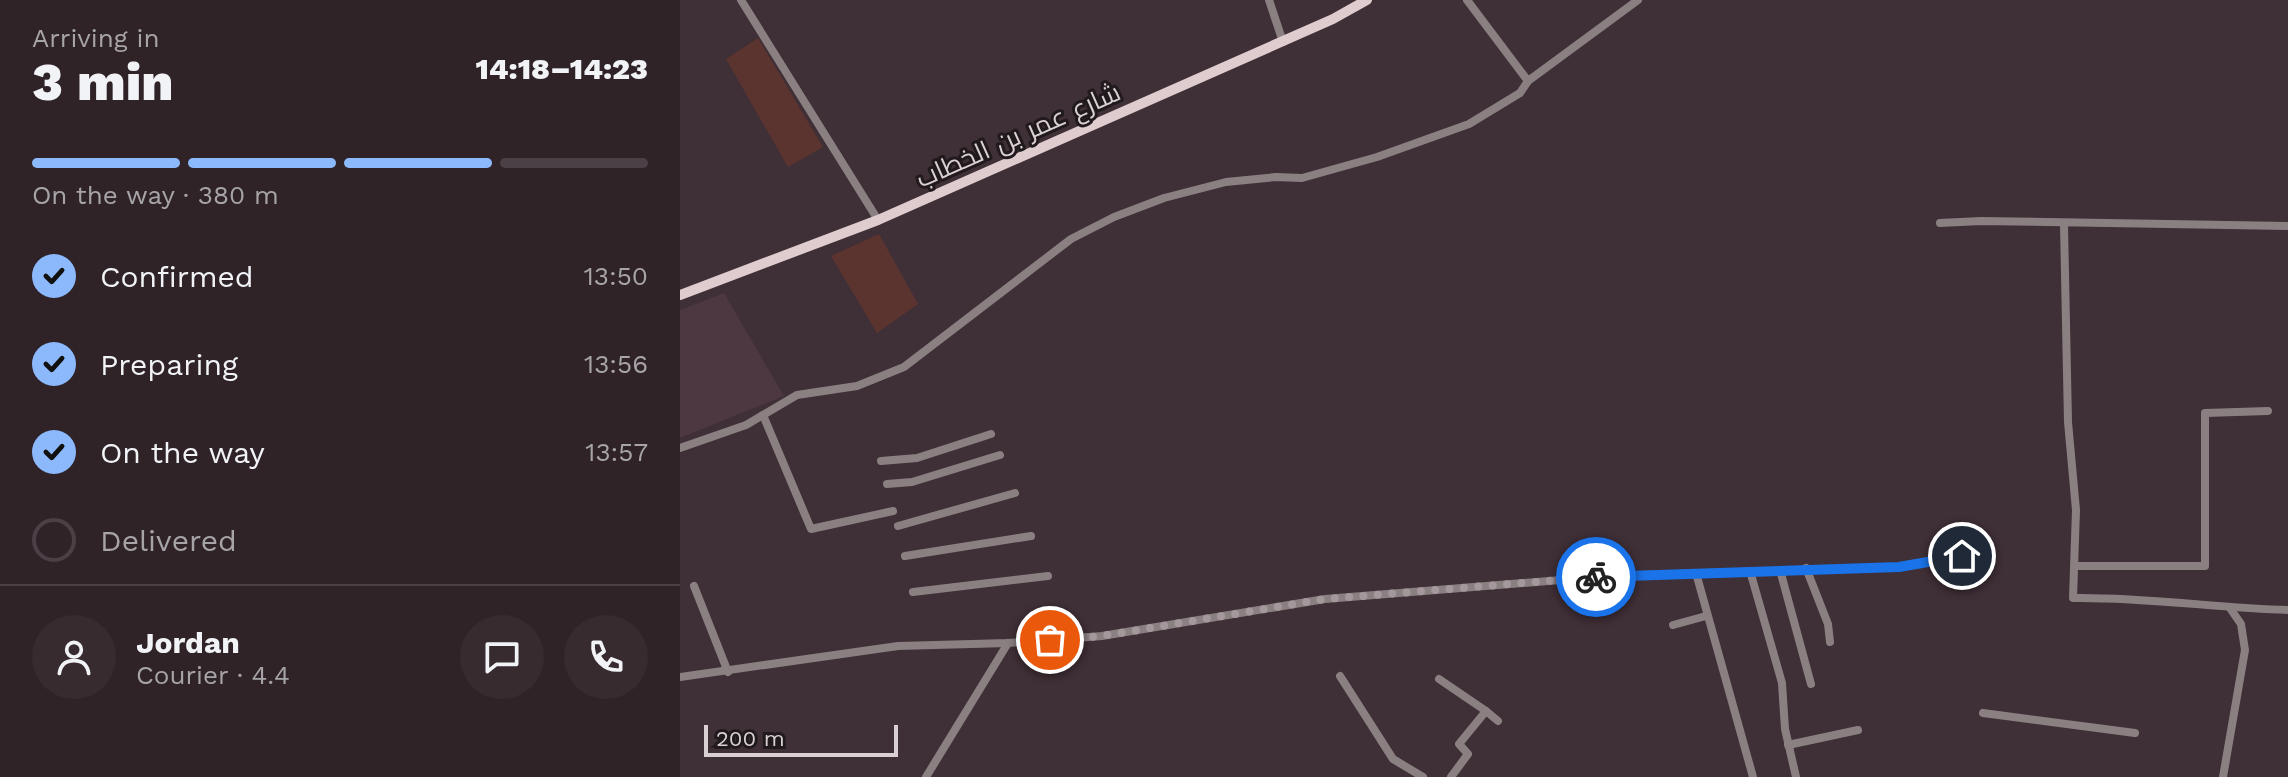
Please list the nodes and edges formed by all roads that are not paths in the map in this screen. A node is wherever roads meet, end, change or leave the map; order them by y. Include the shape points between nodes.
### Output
1 (741, 0) edge
2 (1269, 0) edge
3 (1367, 0) edge
4 (1467, 0) edge
5 (1638, 0) edge
6 (1283, 42) junction
7 (1528, 81) junction
8 (878, 220) junction
9 (1940, 223) dead end
10 (2064, 225) junction
11 (2288, 226) edge
12 (680, 295) edge
13 (2268, 411) dead end
14 (763, 415) junction
15 (991, 434) dead end
16 (680, 448) edge
17 (1000, 455) dead end
18 (881, 461) dead end
19 (887, 484) dead end
20 (1015, 493) dead end
21 (893, 511) dead end
22 (898, 526) dead end
23 (1031, 536) dead end
24 (905, 556) dead end
25 (1962, 556) dead end
26 (2077, 566) junction
27 (1806, 568) junction
28 (1780, 570) junction
29 (1750, 571) junction
30 (1696, 573) junction
31 (1048, 576) dead end
32 (694, 586) dead end
33 (913, 592) dead end
34 (2230, 608) junction
35 (2288, 610) edge
36 (1706, 616) junction
37 (1673, 625) dead end
38 (1830, 642) dead end
39 (1008, 643) junction
40 (728, 672) junction
41 (1340, 676) dead end
42 (680, 677) edge
43 (1439, 679) dead end
44 (1811, 684) dead end
45 (1486, 711) junction
46 (1983, 713) dead end
47 (1498, 721) dead end
48 (1858, 730) dead end
49 (2135, 733) dead end
50 (1788, 745) junction
51 (926, 777) edge
52 (1423, 777) edge
53 (1451, 777) edge
54 (1753, 777) edge
55 (1796, 777) edge
56 (2223, 777) edge

1 - 8 street
2 - 6 street
3 - 6 main road, شارع عمر بن الخطاب
4 - 7 street
5 - 7 street
6 - 8 main road, شارع عمر بن الخطاب
7 - 14 street via 1520,93 1469,124 1377,157 1302,178 1226,182 1114,217 1071,239 904,367 857,386 797,395
8 - 12 main road, شارع عمر بن الخطاب
9 - 10 street
10 - 11 street
10 - 26 street
13 - 26 street via 2205,413 2205,566
14 - 16 street
14 - 21 street via 811,529
15 - 18 street via 917,458
17 - 19 street via 912,482
20 - 22 street
23 - 24 street
25 - 27 street via 1899,567
26 - 34 street via 2073,598
27 - 28 street
27 - 38 street
28 - 29 street
28 - 44 street
29 - 30 street
29 - 50 street via 1782,683
30 - 36 street
30 - 39 street via 1325,599 1102,636
31 - 33 street
32 - 40 street
34 - 35 street
34 - 56 street via 2241,624 2245,650
36 - 37 street
36 - 54 street
39 - 40 street via 898,646
39 - 51 street
40 - 42 street
41 - 52 street via 1393,759
43 - 45 street
45 - 47 street
45 - 53 street via 1459,744 1468,754
46 - 49 street
48 - 50 street
50 - 55 street

